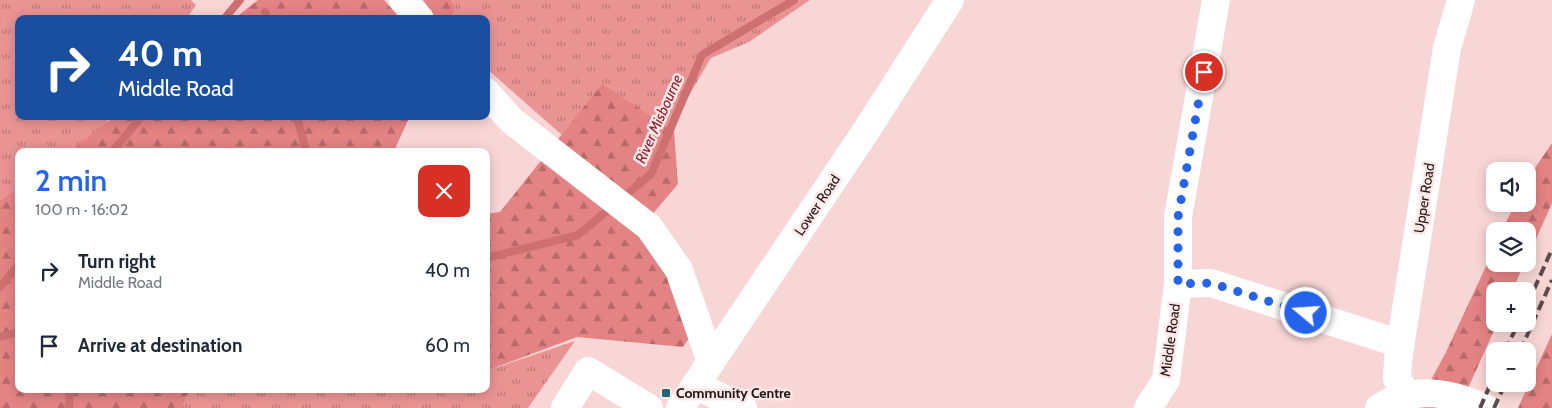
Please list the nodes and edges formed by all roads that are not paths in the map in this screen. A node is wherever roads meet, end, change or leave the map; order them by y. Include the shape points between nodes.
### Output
1 (402, 0) edge
2 (950, 0) edge
3 (1216, 0) edge
4 (1461, 0) edge
5 (416, 15) edge
6 (490, 96) edge
7 (1178, 284) junction
8 (1401, 344) junction
9 (711, 362) junction
10 (695, 385) junction
11 (1406, 396) junction
12 (566, 408) edge
13 (649, 408) edge
14 (680, 408) edge
15 (743, 408) edge
16 (1148, 408) edge
17 (1379, 408) edge
18 (1485, 408) edge

1 - 5 street
2 - 9 street, Lower Road
3 - 7 street, Middle Road via 1178,217
4 - 8 street, Upper Road via 1447,48
6 - 9 street via 511,120 649,227 680,270
7 - 8 street via 1211,283
7 - 16 street, Middle Road via 1166,380
8 - 11 street, Upper Road via 1397,379
9 - 10 street, Lower Road
10 - 14 street, Lower Road
10 - 15 street
11 - 17 street
11 - 18 street via 1432,392
12 - 13 street via 588,371

